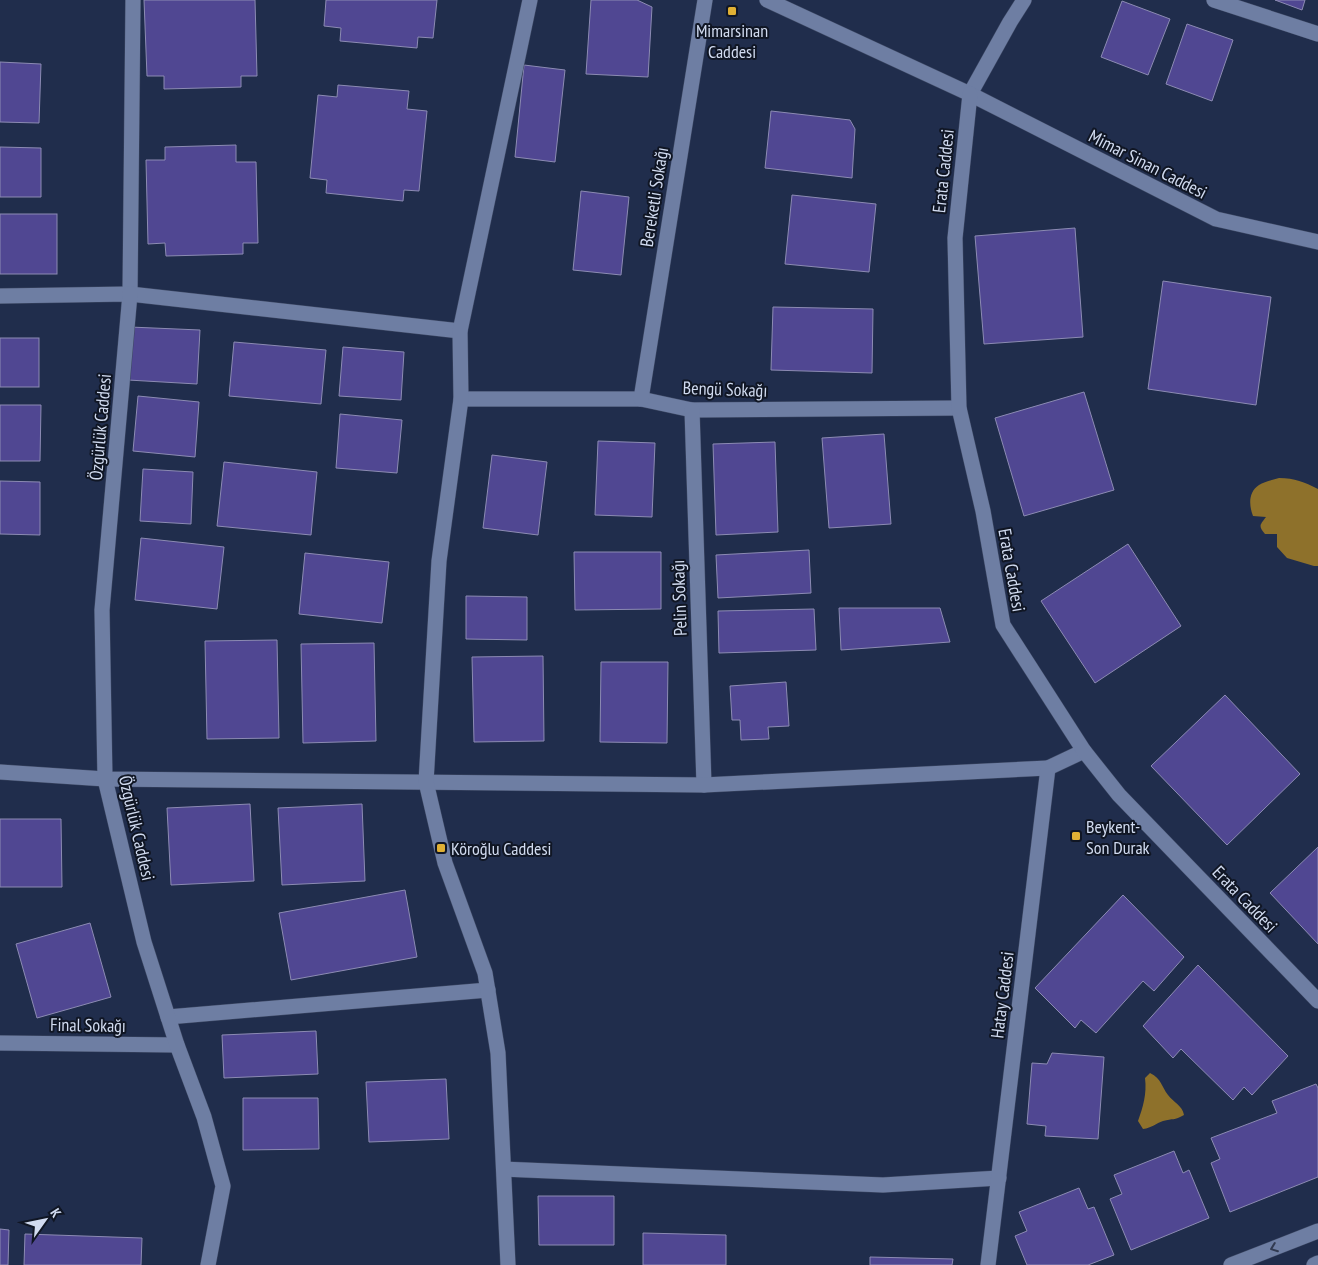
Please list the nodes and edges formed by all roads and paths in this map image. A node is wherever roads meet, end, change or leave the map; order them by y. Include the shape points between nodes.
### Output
1 (133, 0) edge
2 (530, 0) edge
3 (705, 0) edge
4 (767, 0) edge
5 (1024, 0) edge
6 (1214, 0) edge
7 (1318, 34) edge
8 (970, 94) junction
9 (1318, 242) edge
10 (130, 294) junction
11 (0, 296) edge
12 (460, 331) junction
13 (461, 399) junction
14 (641, 399) junction
15 (959, 408) junction
16 (692, 410) junction
17 (1084, 751) junction
18 (1048, 768) junction
19 (0, 772) edge
20 (105, 778) junction
21 (426, 782) junction
22 (704, 785) junction
23 (488, 990) junction
24 (1318, 1001) edge
25 (168, 1017) junction
26 (0, 1043) edge
27 (177, 1045) junction
28 (504, 1169) junction
29 (999, 1178) junction
30 (1318, 1231) edge
31 (1318, 1263) edge
32 (208, 1265) edge
33 (508, 1265) edge
34 (988, 1265) edge
35 (1231, 1265) edge
36 (1314, 1265) edge

1 - 10 street, Özgürlük Caddesi
2 - 12 street
3 - 14 street, Bereketli Sokağı
4 - 8 street, Mimar Sinan Caddesi
5 - 8 street
6 - 7 street
8 - 9 street, Mimar Sinan Caddesi via 1216,220
8 - 15 street, Erata Caddesi via 955,238
10 - 11 street
10 - 12 street
10 - 20 street, Özgürlük Caddesi via 102,610
12 - 13 street
13 - 14 street, Bengü Sokağı
13 - 21 street via 439,561
14 - 16 street, Bengü Sokağı
15 - 16 street, Bengü Sokağı
15 - 17 street, Erata Caddesi via 983,511 1003,625
16 - 22 street, Pelin Sokağı
17 - 18 street
17 - 24 street, Erata Caddesi via 1119,795
18 - 22 street
18 - 29 street, Hatay Caddesi
19 - 20 street
20 - 21 street
20 - 25 street, Özgürlük Caddesi via 144,942
21 - 22 street
21 - 23 street via 445,863 485,973
23 - 25 street
23 - 28 street via 498,1053
25 - 27 street, Özgürlük Caddesi
26 - 27 street, Final Sokağı
27 - 32 street, Özgürlük Caddesi via 204,1117 223,1186
28 - 29 street via 883,1185
28 - 33 street
29 - 34 street, Hatay Caddesi
30 -> 35 street
31 - 36 street

